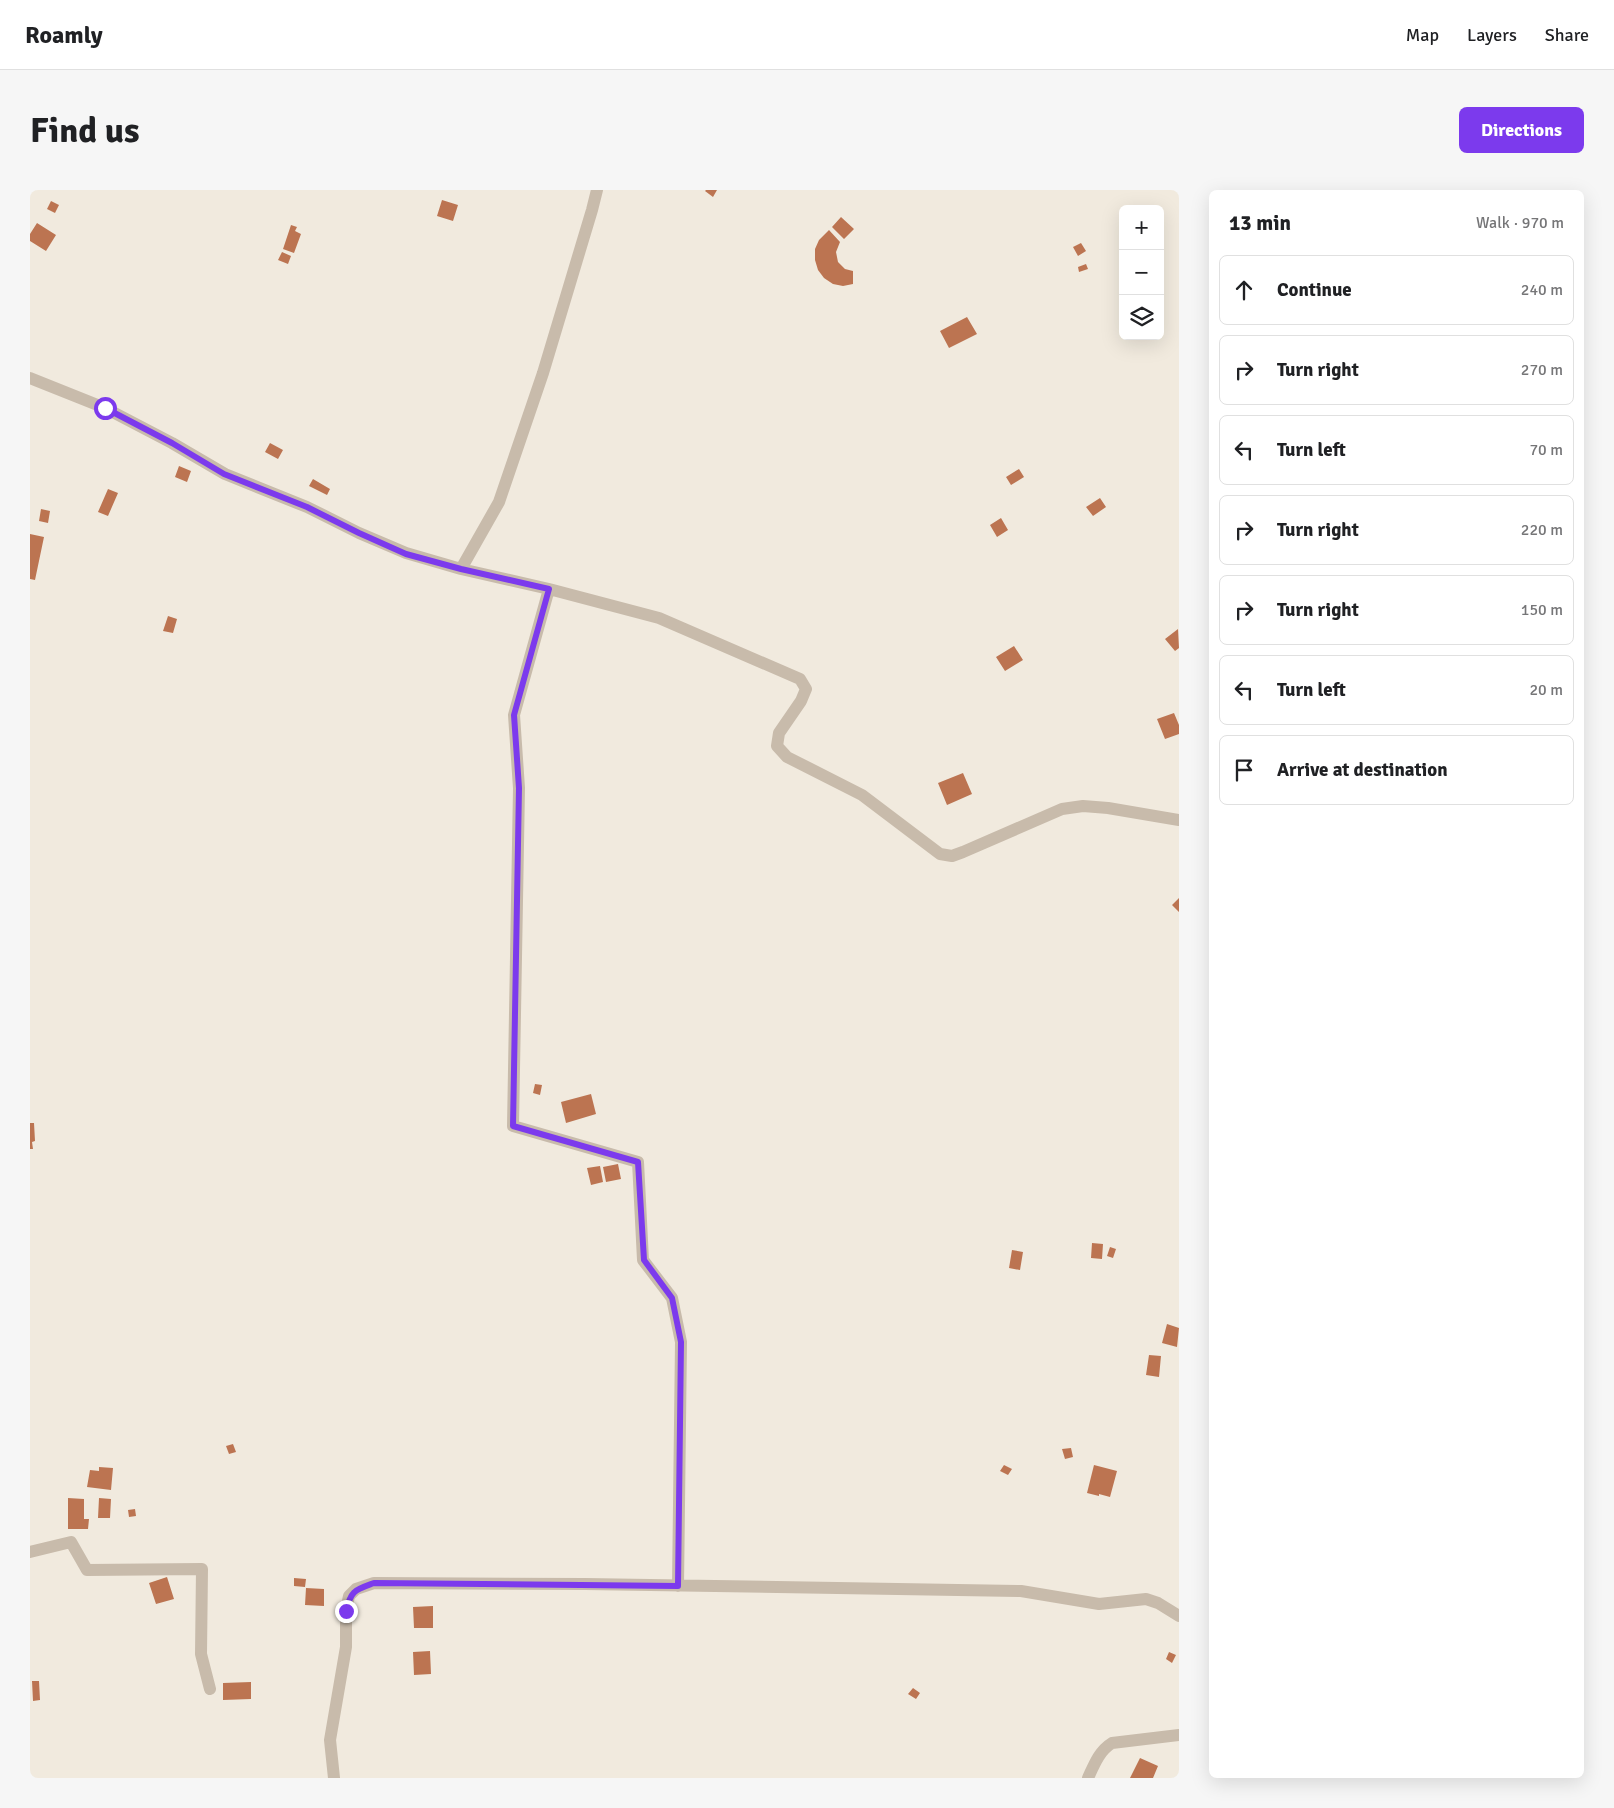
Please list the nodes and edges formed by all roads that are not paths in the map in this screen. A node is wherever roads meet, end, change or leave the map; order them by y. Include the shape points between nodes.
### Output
1 (597, 190) edge
2 (30, 378) edge
3 (461, 569) junction
4 (549, 589) junction
5 (1179, 820) edge
6 (30, 1552) edge
7 (678, 1586) junction
8 (1179, 1616) edge
9 (210, 1689) dead end
10 (1179, 1736) edge
11 (334, 1778) edge
12 (1088, 1778) edge

1 - 3 street via 543,373 499,502
2 - 3 street via 105,408 224,474 307,507 406,554
3 - 4 street
4 - 5 street via 659,618 800,679 806,689 802,701 779,732 777,746 786,757 862,795 940,854 952,856 1062,810 1083,806
4 - 7 street via 514,715 519,788 513,1126 638,1162 644,1260 672,1298 681,1342
6 - 9 street via 71,1542 87,1570 202,1569 201,1654
7 - 8 street via 1021,1591 1099,1604 1146,1599
7 - 11 street via 400,1582 374,1583 356,1589 349,1596 346,1611 346,1647 330,1740
10 - 12 street via 1112,1743 1100,1754

